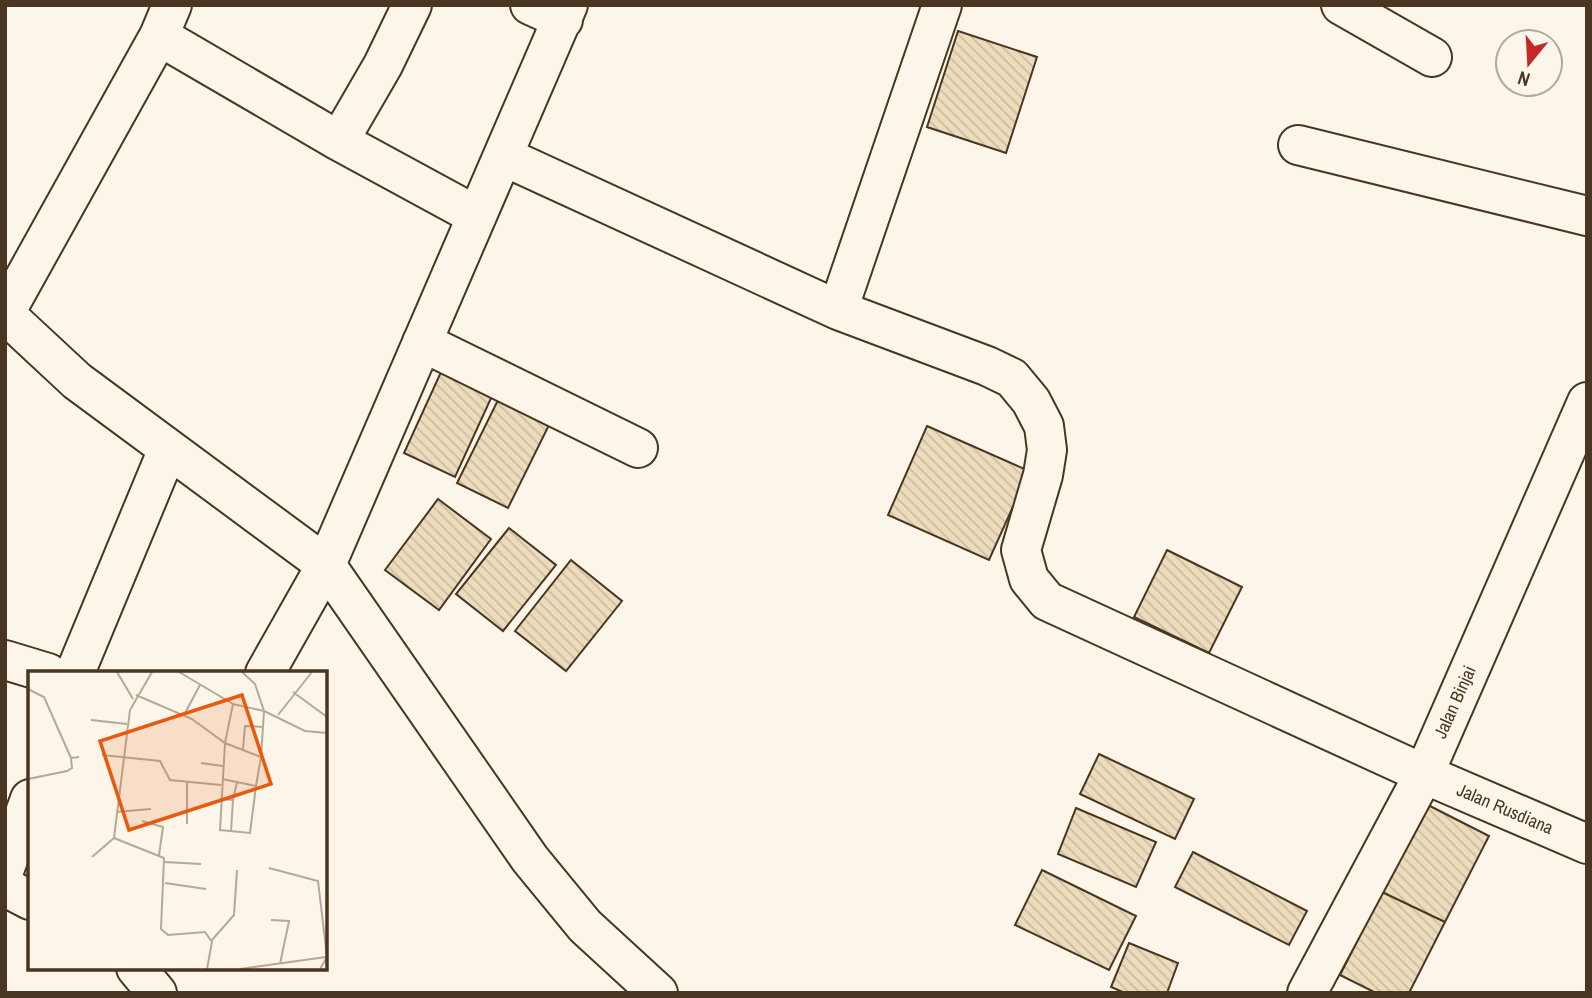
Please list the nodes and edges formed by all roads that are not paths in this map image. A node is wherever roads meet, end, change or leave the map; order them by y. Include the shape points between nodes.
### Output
1 (412, 5) edge
2 (942, 5) edge
3 (1341, 5) edge
4 (554, 10) edge
5 (165, 20) edge
6 (1432, 57) dead end
7 (339, 141) junction
8 (1298, 145) dead end
9 (503, 156) junction
10 (477, 216) junction
11 (1587, 216) edge
12 (838, 310) junction
13 (5, 313) edge
14 (422, 342) junction
15 (1587, 402) edge
16 (168, 449) junction
17 (638, 449) dead end
18 (326, 565) junction
19 (5, 660) edge
20 (41, 671) edge
21 (76, 671) edge
22 (266, 671) edge
23 (1424, 774) junction
24 (28, 805) edge
25 (1587, 844) edge
26 (5, 868) edge
27 (5, 887) edge
28 (28, 899) edge
29 (138, 970) edge
30 (656, 992) edge
31 (157, 993) edge
32 (1307, 993) edge

1 - 7 street
2 - 12 street
3 - 6 street
4 - 9 street
5 - 7 street
5 - 13 street
7 - 10 street
8 - 11 street
9 - 10 street
9 - 12 street, Jalan Rusdiana
10 - 14 street
12 - 23 street, Jalan Rusdiana via 987,366 1012,378 1031,401 1044,426 1047,450 1021,551 1029,579 1047,601
13 - 16 street via 77,381
14 - 17 street
14 - 18 street
15 - 23 street, Jalan Binjai
16 - 18 street
16 - 21 street
18 - 22 street
18 - 30 street via 530,859 586,926
19 - 20 street
23 - 25 street, Jalan Rusdiana
23 - 32 street, Jalan Binjai
24 - 26 street
27 - 28 street
29 - 31 street

